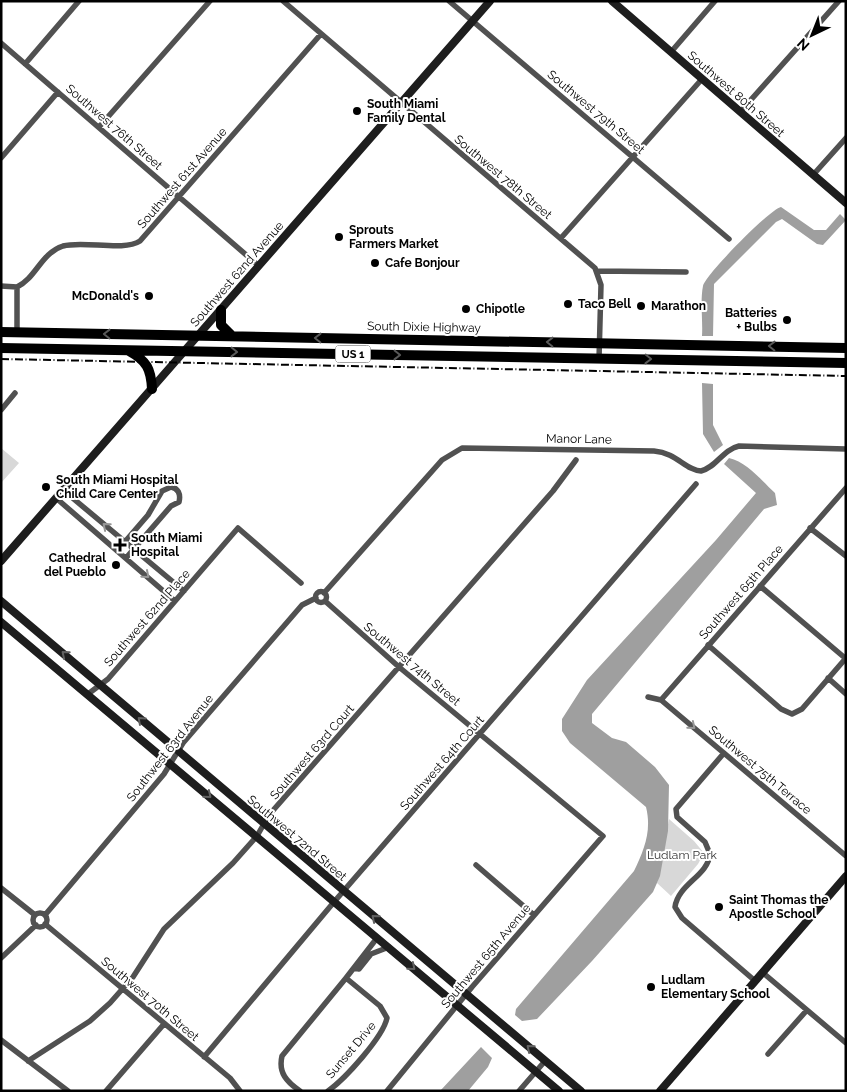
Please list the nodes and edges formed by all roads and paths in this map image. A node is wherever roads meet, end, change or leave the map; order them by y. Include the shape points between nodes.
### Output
1 (79, 1) edge
2 (210, 1) edge
3 (283, 1) edge
4 (449, 1) edge
5 (490, 1) edge
6 (612, 1) edge
7 (715, 1) edge
8 (839, 1) edge
9 (473, 21) junction
10 (321, 34) junction
11 (1, 43) edge
12 (671, 52) junction
13 (25, 64) junction
14 (702, 78) junction
15 (58, 92) junction
16 (401, 103) junction
17 (740, 112) junction
18 (100, 127) junction
19 (846, 138) edge
20 (632, 157) junction
21 (1, 158) edge
22 (813, 175) junction
23 (179, 197) junction
24 (846, 203) edge
25 (561, 238) junction
26 (729, 239) dead end
27 (259, 266) junction
28 (597, 271) junction
29 (686, 272) dead end
30 (1, 286) edge
31 (17, 287) junction
32 (221, 310) junction
33 (1, 332) edge
34 (17, 332) junction
35 (198, 336) junction
36 (232, 336) junction
37 (599, 343) junction
38 (1, 346) edge
39 (820, 347) junction
40 (34, 348) junction
41 (846, 348) edge
42 (129, 350) junction
43 (186, 351) junction
44 (599, 359) junction
45 (771, 360) junction
46 (846, 363) edge
47 (152, 389) junction
48 (15, 393) dead end
49 (1, 410) edge
50 (846, 449) edge
51 (453, 451) joint
52 (576, 460) dead end
53 (696, 484) dead end
54 (846, 488) edge
55 (63, 490) junction
56 (160, 495) junction
57 (56, 498) junction
58 (170, 506) junction
59 (810, 528) junction
60 (125, 542) junction
61 (133, 550) junction
62 (118, 551) junction
63 (846, 556) edge
64 (126, 558) junction
65 (1, 562) edge
66 (301, 583) dead end
67 (760, 586) junction
68 (184, 591) junction
69 (324, 593) junction
70 (316, 598) junction
71 (175, 600) junction
72 (1, 601) edge
73 (324, 601) junction
74 (1, 622) edge
75 (708, 645) junction
76 (846, 658) edge
77 (399, 667) junction
78 (828, 678) junction
79 (102, 685) junction
80 (88, 694) junction
81 (846, 694) edge
82 (648, 697) dead end
83 (660, 700) junction
84 (480, 734) junction
85 (178, 752) junction
86 (724, 752) junction
87 (171, 764) junction
88 (264, 825) junction
89 (257, 836) junction
90 (603, 836) joint
91 (846, 856) edge
92 (476, 866) dead end
93 (846, 876) edge
94 (1, 888) edge
95 (343, 891) junction
96 (334, 902) junction
97 (35, 915) junction
98 (45, 915) junction
99 (534, 915) junction
100 (45, 924) junction
101 (36, 925) junction
102 (377, 938) junction
103 (389, 947) junction
104 (1, 958) edge
105 (354, 968) junction
106 (762, 972) junction
107 (346, 978) junction
108 (754, 980) junction
109 (122, 989) junction
110 (466, 994) junction
111 (457, 1006) junction
112 (807, 1010) junction
113 (164, 1024) junction
114 (1, 1040) edge
115 (846, 1043) edge
116 (768, 1054) dead end
117 (204, 1057) junction
118 (28, 1061) junction
119 (545, 1061) junction
120 (536, 1071) junction
121 (68, 1091) edge
122 (106, 1091) edge
123 (240, 1091) edge
124 (300, 1091) edge
125 (328, 1091) edge
126 (387, 1091) edge
127 (519, 1091) edge
128 (559, 1091) edge
129 (580, 1091) edge
130 (660, 1091) edge

1 - 13 street
2 - 18 street
3 - 10 street, Southwest 78th Street
4 - 9 street, Southwest 79th Street
5 - 9 main road, Southwest 62nd Avenue
6 - 12 main road, Southwest 80th Street
7 - 12 street
8 - 17 street
9 - 16 main road, Southwest 62nd Avenue
9 - 20 street, Southwest 79th Street
10 - 16 street, Southwest 78th Street
10 - 23 street, Southwest 61st Avenue
11 - 13 street, Southwest 76th Street
12 - 14 main road, Southwest 80th Street
13 - 15 street, Southwest 76th Street
14 - 17 main road, Southwest 80th Street
14 - 20 street
15 - 18 street, Southwest 76th Street
15 - 21 street
16 - 25 street, Southwest 78th Street
16 - 27 main road, Southwest 62nd Avenue
17 - 22 main road, Southwest 80th Street
18 - 23 street, Southwest 76th Street
19 - 22 street
20 - 25 street
20 - 26 street, Southwest 79th Street
22 - 24 main road, Southwest 80th Street
23 - 27 street, Southwest 76th Street
23 - 31 street, Southwest 61st Avenue via 136,243 61,247 50,252
25 - 28 street, Southwest 78th Street
27 - 32 main road, Southwest 62nd Avenue
28 - 29 street
28 - 37 street via 601,285
30 - 31 street
31 - 34 street
32 - 35 main road, Southwest 62nd Avenue
32 - 36 highway via 222,327
33 - 34 highway, South Dixie Highway / US 1
35 -> 34 highway, South Dixie Highway / US 1
34 - 38 highway
34 - 40 highway
35 - 36 highway, South Dixie Highway / US 1
35 - 43 main road, Southwest 62nd Avenue
37 -> 36 highway, South Dixie Highway / US 1
39 -> 37 highway, South Dixie Highway / US 1
37 - 44 street
38 - 40 highway, US 1
39 - 41 highway, South Dixie Highway / US 1
39 - 45 highway via 811,356 781,356
40 - 42 highway, US 1
42 - 43 highway, US 1
42 - 47 highway via 146,362 151,372
43 -> 44 highway, US 1
43 - 47 main road, Southwest 62nd Avenue
44 -> 45 highway, US 1
45 - 46 highway, US 1
47 - 55 main road, Southwest 62nd Avenue
48 - 49 street
50 - 51 street, Manor Lane via 743,446 729,450 708,468 699,471 673,455 654,451 470,447
51 - 69 street, Southwest 63rd Avenue via 439,462
52 - 77 street, Southwest 63rd Court
53 - 84 street, Southwest 64th Court
54 - 59 street, Southwest 65th Place
55 - 57 main road, Southwest 62nd Avenue
60 -> 55 street
56 - 58 street via 162,502
56 - 58 street via 166,488 177,489 179,500
56 - 60 street
57 - 62 street
57 - 65 main road, Southwest 62nd Avenue
58 - 61 street
59 - 63 street
59 - 67 street, Southwest 65th Place
60 - 61 street
60 - 62 street
61 - 64 street
61 - 68 street
62 - 64 street
64 -> 71 street
66 - 68 street, Southwest 62nd Place via 238,528
67 - 75 street, Southwest 65th Place
67 - 76 street
68 - 71 street, Southwest 62nd Place
69 - 70 street, Southwest 63rd Avenue via 318,593
69 - 73 street
70 - 73 street via 320,603
70 - 85 street, Southwest 63rd Avenue via 302,605
71 - 79 street, Southwest 62nd Place
79 -> 72 main road, Southwest 72nd Street
73 - 77 street, Southwest 74th Street
74 - 80 main road, Southwest 72nd Street
75 - 78 street via 781,709 792,714 802,709
75 - 83 street, Southwest 65th Place
76 - 78 street
77 - 84 street, Southwest 74th Street
77 - 88 street, Southwest 63rd Court via 269,815
78 - 81 street
79 - 80 street, Southwest 62nd Place
85 -> 79 main road, Southwest 72nd Street
80 - 87 main road, Southwest 72nd Street
82 - 83 street
83 -> 86 street, Southwest 75th Terrace
84 - 90 street, Southwest 74th Street
84 - 95 street, Southwest 64th Court
85 - 87 street, Southwest 63rd Avenue
85 - 88 main road, Southwest 72nd Street
86 - 91 street, Southwest 75th Terrace
86 - 108 street via 676,811 679,819 705,842 710,854 706,866 682,892 676,904 682,918
87 -> 89 main road, Southwest 72nd Street
87 - 98 street, Southwest 63rd Avenue
88 - 89 street, Southwest 63rd Court
88 - 95 main road, Southwest 72nd Street
89 - 96 main road, Southwest 72nd Street
89 - 109 street, Southwest 63rd Court via 225,873 164,929
90 - 99 street, Southwest 65th Avenue
92 - 99 street
93 - 106 main road
94 - 97 street
95 - 96 street, Southwest 64th Court
110 -> 95 main road, Southwest 72nd Street
96 - 102 main road, Southwest 72nd Street
96 - 117 street, Southwest 64th Court
97 - 98 street
97 - 101 street
98 - 100 street
99 - 110 street, Southwest 65th Avenue
100 - 101 street
100 - 109 street, Southwest 70th Street
101 - 104 street
102 - 103 main road, Southwest 72nd Street
102 - 105 street
103 - 105 street via 373,953 359,969
103 -> 111 main road, Southwest 72nd Street
105 - 107 street
106 - 108 main road
106 - 112 street
107 - 124 street via 282,1056 282,1074
107 - 125 street, Sunset Drive via 380,1006 387,1018 375,1040
108 - 130 main road
109 - 113 street, Southwest 70th Street
109 - 118 street, Southwest 63rd Court via 90,1021
110 - 111 street, Southwest 65th Avenue
119 -> 110 main road, Southwest 72nd Street
111 - 120 main road, Southwest 72nd Street
111 - 126 street, Southwest 65th Avenue
112 - 115 street
112 - 116 street
113 - 117 street, Southwest 70th Street
113 - 122 street
114 - 118 street
117 - 123 street, Southwest 70th Street
118 - 121 street
119 - 120 street
119 - 129 main road, Southwest 72nd Street
120 - 127 street
120 - 128 main road, Southwest 72nd Street

